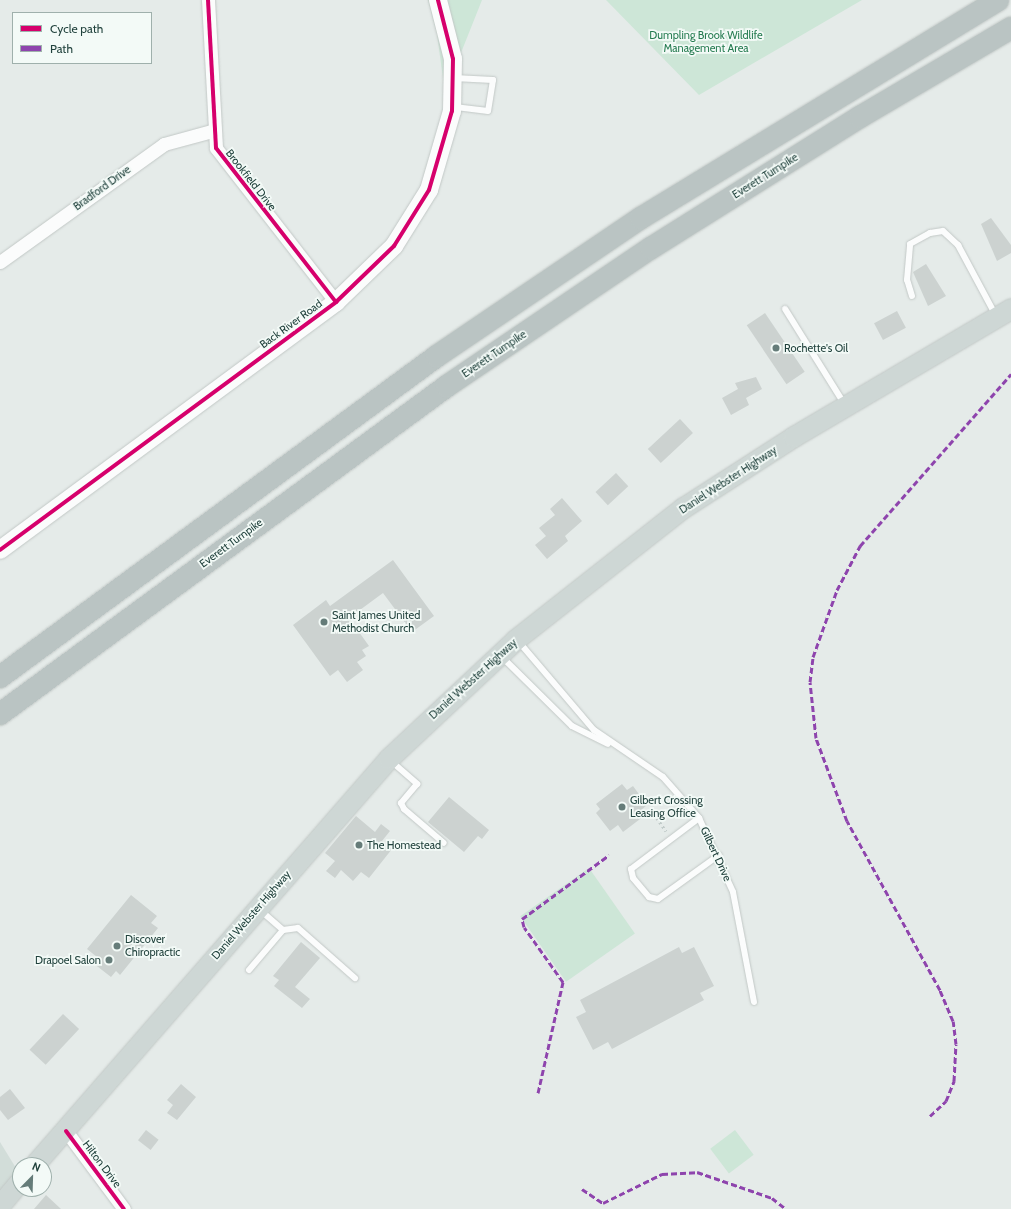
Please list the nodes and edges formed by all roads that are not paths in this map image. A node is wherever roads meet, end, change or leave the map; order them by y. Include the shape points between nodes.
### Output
1 (208, 0) edge
2 (438, 0) edge
3 (998, 0) edge
4 (1011, 28) edge
5 (454, 78) junction
6 (453, 107) junction
7 (212, 131) junction
8 (0, 261) edge
9 (912, 296) dead end
10 (336, 302) junction
11 (785, 309) dead end
12 (1004, 313) edge
13 (845, 406) junction
14 (0, 550) edge
15 (516, 640) junction
16 (500, 654) junction
17 (0, 676) edge
18 (0, 714) edge
19 (613, 746) junction
20 (389, 759) junction
21 (699, 818) junction
22 (444, 843) dead end
23 (718, 855) junction
24 (257, 908) junction
25 (283, 930) junction
26 (249, 970) dead end
27 (355, 978) dead end
28 (754, 1002) dead end
29 (66, 1131) junction
30 (42, 1157) edge
31 (12, 1192) edge
32 (0, 1206) edge
33 (124, 1209) edge

1 - 7 street, Brookfield Drive
2 - 5 street, Back River Road via 450,44
3 - 17 highway via 640,218 437,356
4 - 18 highway, Everett Turnpike via 860,117 658,243 460,377
5 - 6 street, Back River Road
5 - 6 lane via 493,80 488,112
6 - 10 street, Back River Road via 441,160 413,219 379,263
7 - 8 street, Bradford Drive via 164,144
7 - 10 street, Brookfield Drive via 219,154
9 - 12 lane via 906,280 910,244 930,233 943,231 958,246
10 - 14 street, Back River Road
11 - 13 lane
12 - 13 main road, Daniel Webster Highway
13 - 15 main road, Daniel Webster Highway via 684,508
15 - 16 main road, Daniel Webster Highway
15 - 19 lane, Gilbert Drive via 579,715
16 - 19 lane, Gilbert Drive via 572,726
16 - 20 main road, Daniel Webster Highway
19 - 21 lane, Gilbert Drive via 663,777
20 - 22 lane via 417,784 401,803 404,809
20 - 24 main road, Daniel Webster Highway
21 - 23 lane, Gilbert Drive
21 - 23 lane via 631,869 633,878 649,897 658,899
23 - 28 lane, Gilbert Drive via 740,915
24 - 25 lane
24 - 29 main road, Daniel Webster Highway
25 - 26 lane
25 - 27 lane via 298,928
29 - 30 main road, Daniel Webster Highway
29 - 33 street, Hilton Drive
31 - 32 main road

